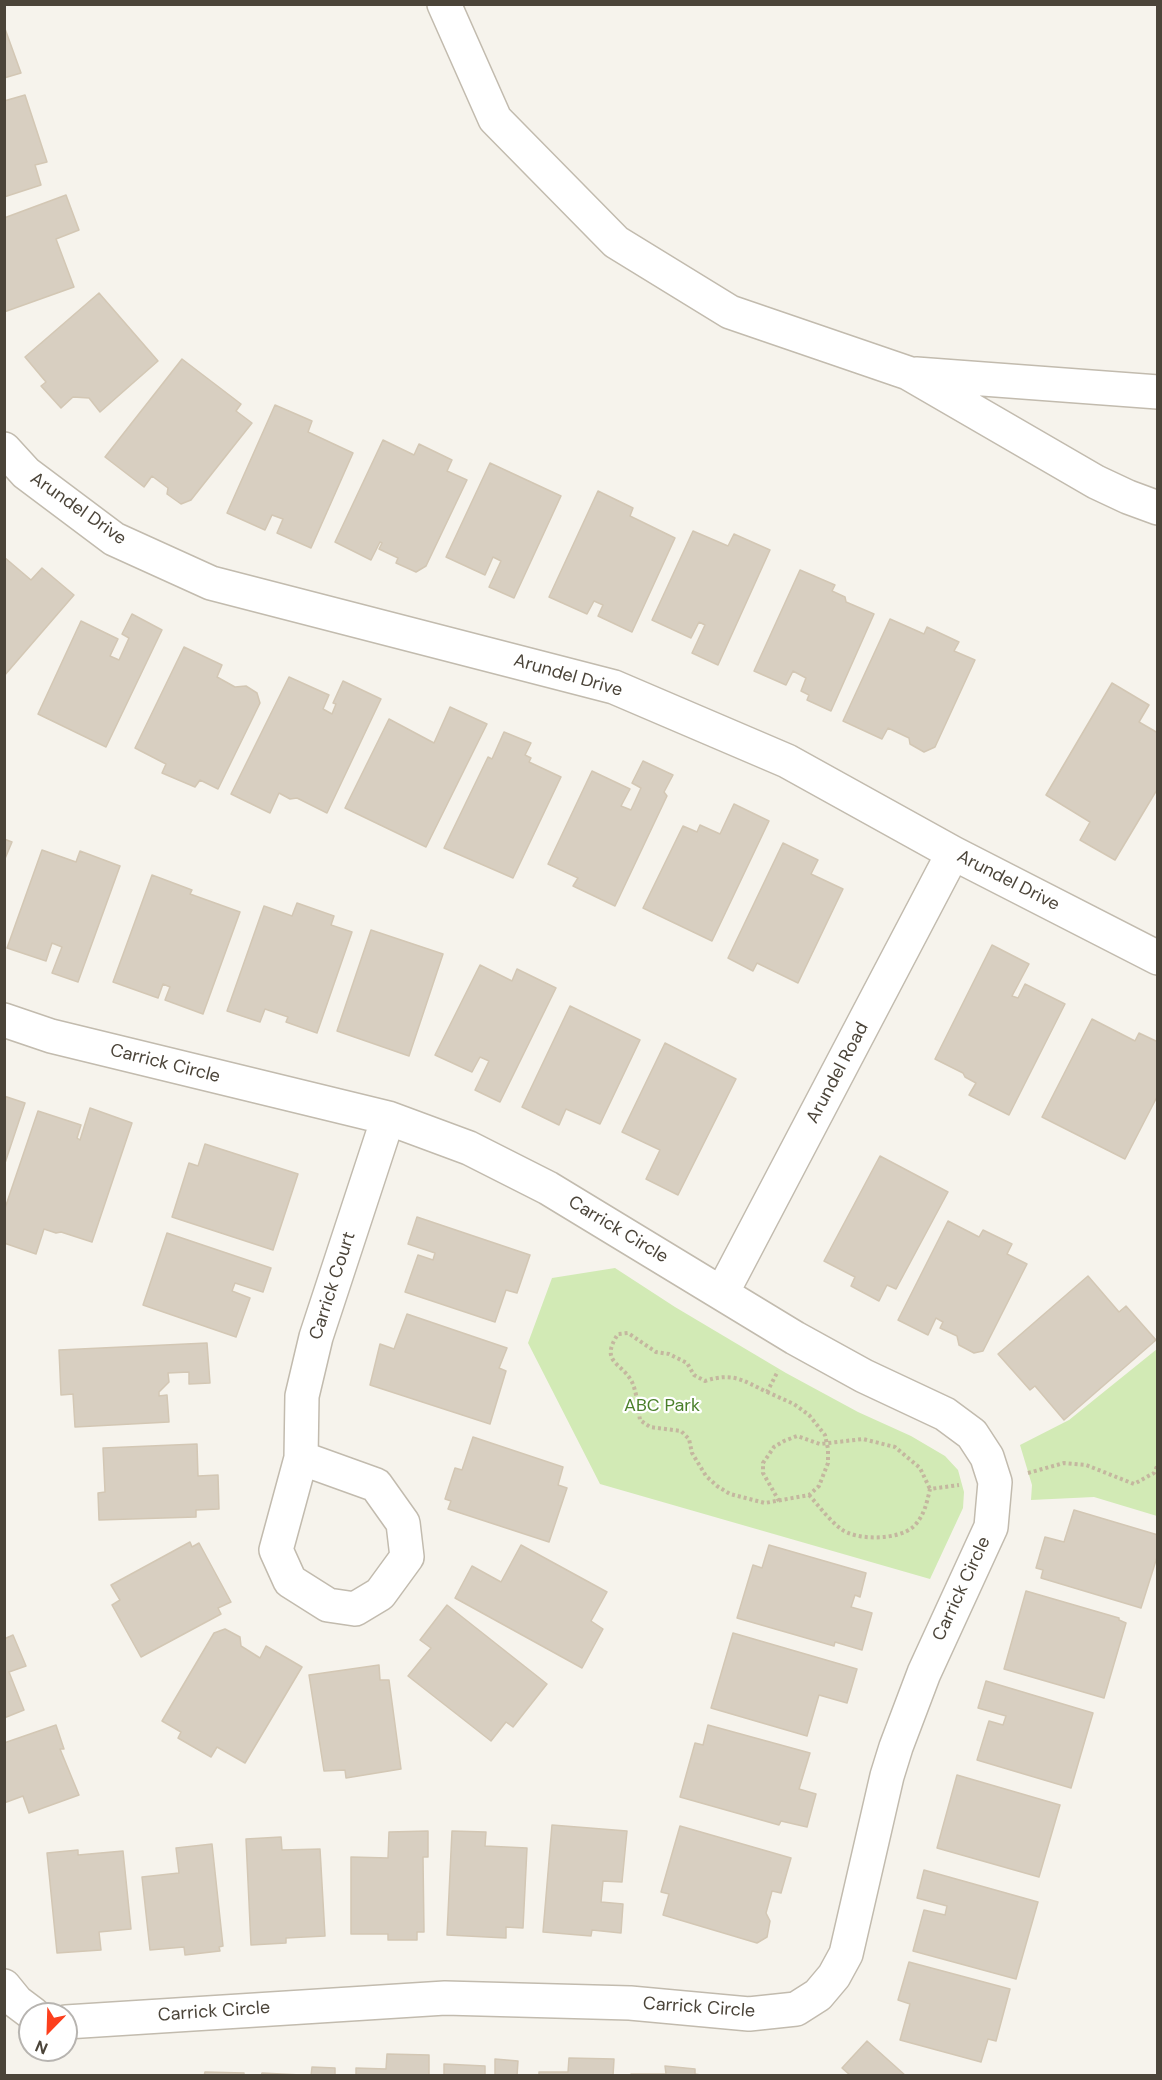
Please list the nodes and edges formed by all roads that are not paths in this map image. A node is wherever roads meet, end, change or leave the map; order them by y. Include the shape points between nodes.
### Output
1 (444, 4) edge
2 (908, 373) junction
3 (1158, 392) edge
4 (4, 448) edge
5 (1158, 508) edge
6 (953, 853) junction
7 (1158, 957) edge
8 (4, 1020) edge
9 (388, 1118) junction
10 (722, 1293) junction
11 (301, 1458) junction
12 (4, 1986) edge
13 (18, 2003) edge
14 (78, 2023) edge

1 - 2 street via 495,119 616,242 730,312
2 - 3 street
2 - 5 street via 1096,482
4 - 6 street, Arundel Drive via 26,473 114,539 212,583 614,687 788,761
6 - 7 street, Arundel Drive
6 - 10 street, Arundel Road
8 - 9 street, Carrick Circle via 51,1036
9 - 10 street, Carrick Circle via 469,1148 548,1188
9 - 11 street, Carrick Court via 316,1337 302,1396
10 - 14 street, Carrick Circle via 864,1376 945,1414 972,1434 987,1457 995,1482 991,1527 924,1673 896,1747 846,1954 818,1995 796,2009 749,2014 630,2003 445,1998
11 - 11 street, Carrick Court via 276,1550 290,1581 328,1605 355,1609 380,1594 407,1557 403,1523 376,1485
12 - 13 street

